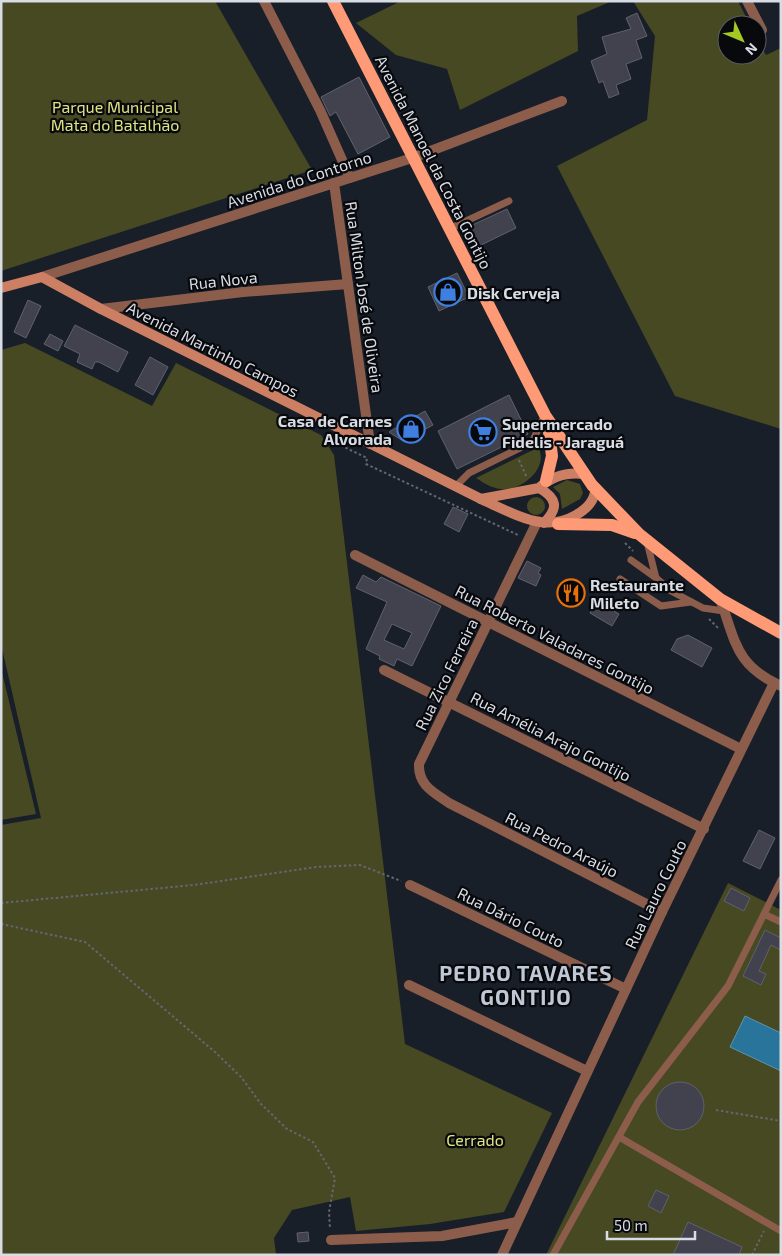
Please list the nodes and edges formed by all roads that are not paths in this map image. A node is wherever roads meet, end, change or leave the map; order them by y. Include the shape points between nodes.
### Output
1 (334, 1) edge
2 (747, 1) edge
3 (266, 2) edge
4 (754, 15) edge
5 (562, 101) dead end
6 (412, 158) junction
7 (350, 178) junction
8 (334, 183) junction
9 (509, 201) dead end
10 (449, 229) junction
11 (42, 277) junction
12 (348, 284) junction
13 (1, 288) edge
14 (100, 309) junction
15 (545, 414) junction
16 (370, 444) junction
17 (584, 474) junction
18 (539, 486) junction
19 (456, 487) junction
20 (596, 488) junction
21 (480, 499) junction
22 (541, 523) junction
23 (558, 524) junction
24 (643, 537) junction
25 (355, 556) dead end
26 (631, 560) dead end
27 (656, 578) junction
28 (620, 579) dead end
29 (692, 602) junction
30 (722, 605) junction
31 (488, 622) junction
32 (781, 633) edge
33 (384, 670) dead end
34 (777, 685) edge
35 (449, 702) junction
36 (742, 749) junction
37 (449, 803) joint
38 (704, 829) junction
39 (781, 880) edge
40 (410, 885) road end
41 (662, 912) junction
42 (764, 914) junction
43 (781, 922) edge
44 (409, 985) dead end
45 (626, 989) junction
46 (587, 1071) junction
47 (619, 1137) junction
48 (517, 1222) junction
49 (781, 1231) edge
50 (331, 1240) road end
51 (502, 1255) edge
52 (553, 1255) edge

1 - 6 main road, Avenida Manoel da Costa Gontijo
2 - 4 street
3 - 7 street
5 - 6 street, Avenida do Contorno
6 - 7 street, Avenida do Contorno
6 - 10 main road, Avenida Manoel da Costa Gontijo
7 - 8 street, Avenida do Contorno
8 - 11 street, Avenida do Contorno
8 - 12 street, Rua Milton José de Oliveira
9 - 10 lane
10 - 15 main road, Avenida Manoel da Costa Gontijo
11 - 13 main road
11 - 14 main road, Avenida Martinho Campos
12 - 14 street, Rua Nova via 243,292
12 - 16 street, Rua Milton José de Oliveira
14 - 16 main road, Avenida Martinho Campos
15 - 17 main road, Avenida Manoel da Costa Gontijo
15 - 18 main road via 552,456
15 - 19 lane via 532,442 469,473
16 - 19 main road, Avenida Martinho Campos
17 - 18 main road via 567,473
17 - 20 main road, Avenida Manoel da Costa Gontijo
18 - 21 main road
18 - 22 main road via 551,497 554,509
19 - 21 main road, Avenida Martinho Campos
20 - 23 main road via 586,510
20 - 24 main road, Avenida Manoel da Costa Gontijo
21 - 22 main road, Avenida Martinho Campos
22 - 23 main road, Avenida Martinho Campos
22 - 31 street, Rua Zico Ferreira
23 - 24 main road via 612,525
24 - 27 lane
24 - 30 main road
25 - 31 street, Rua Roberto Valadares Gontijo
26 - 27 lane
27 - 29 lane
28 - 29 lane via 661,606
29 - 30 lane via 703,608
30 - 32 main road
30 - 34 street via 740,656 762,678
31 - 35 street, Rua Zico Ferreira
31 - 36 street, Rua Roberto Valadares Gontijo
33 - 35 street, Rua Amélia Arajo Gontijo
34 - 36 street, Rua Lauro Couto
35 - 37 street, Rua Zico Ferreira via 419,764 418,774 429,789
35 - 38 street, Rua Amélia Arajo Gontijo
36 - 38 street, Rua Lauro Couto
37 - 41 street, Rua Pedro Araújo
38 - 41 street, Rua Lauro Couto
39 - 42 lane
40 - 45 street, Rua Dário Couto
41 - 45 street, Rua Lauro Couto
42 - 43 lane
42 - 47 lane via 724,993 655,1078
44 - 46 street
45 - 46 street, Rua Lauro Couto
46 - 48 street, Rua Lauro Couto
47 - 49 lane
47 - 52 lane
48 - 50 street via 442,1236
48 - 51 street, Rua Lauro Couto

